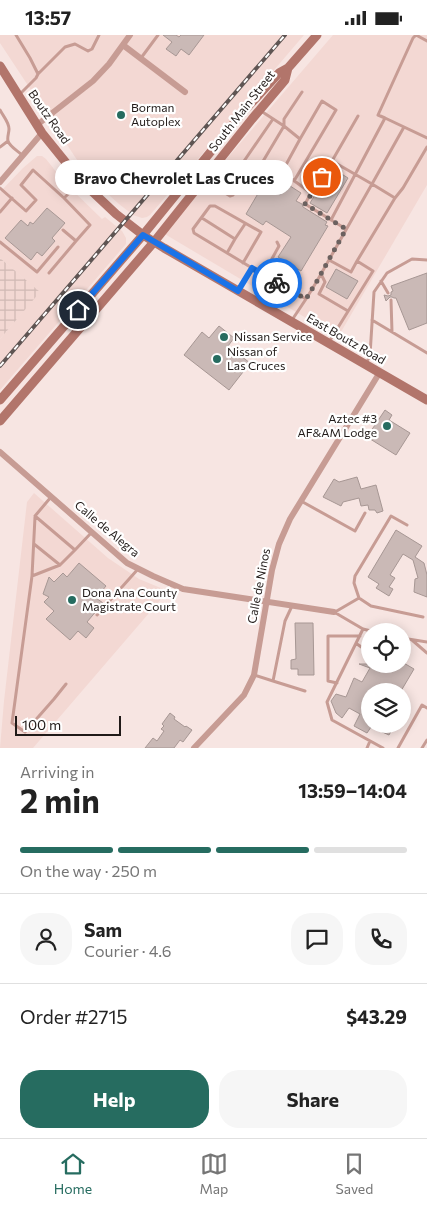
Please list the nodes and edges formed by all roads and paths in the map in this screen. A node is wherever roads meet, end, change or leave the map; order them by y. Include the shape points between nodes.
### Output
1 (16, 35) edge
2 (99, 35) edge
3 (158, 35) edge
4 (317, 35) edge
5 (127, 36) edge
6 (427, 41) edge
7 (123, 45) junction
8 (140, 58) junction
9 (0, 66) edge
10 (288, 68) junction
11 (38, 74) junction
12 (185, 92) dead end
13 (302, 92) dead end
14 (18, 95) junction
15 (0, 110) edge
16 (259, 110) junction
17 (358, 116) dead end
18 (385, 118) junction
19 (273, 119) junction
20 (284, 126) junction
21 (404, 127) junction
22 (40, 129) junction
23 (427, 138) edge
24 (300, 139) junction
25 (8, 141) junction
26 (0, 147) edge
27 (427, 147) edge
28 (23, 156) junction
29 (332, 161) junction
30 (215, 166) junction
31 (282, 172) junction
32 (256, 173) junction
33 (355, 175) junction
34 (204, 179) junction
35 (82, 181) junction
36 (294, 181) junction
37 (0, 182) edge
38 (372, 184) junction
39 (0, 188) edge
40 (311, 193) junction
41 (12, 198) junction
42 (64, 198) junction
43 (395, 198) junction
44 (0, 212) edge
45 (202, 217) junction
46 (331, 220) junction
47 (125, 221) joint
48 (245, 224) junction
49 (346, 229) junction
50 (63, 231) dead end
51 (261, 232) junction
52 (143, 235) junction
53 (266, 235) dead end
54 (235, 239) junction
55 (76, 241) junction
56 (0, 242) edge
57 (154, 242) junction
58 (277, 242) dead end
59 (58, 247) dead end
60 (227, 253) junction
61 (329, 260) junction
62 (427, 260) edge
63 (357, 261) junction
64 (243, 263) junction
65 (252, 268) junction
66 (49, 273) dead end
67 (321, 273) junction
68 (263, 275) junction
69 (382, 281) junction
70 (238, 291) junction
71 (388, 293) dead end
72 (306, 299) junction
73 (391, 300) dead end
74 (348, 311) junction
75 (372, 320) junction
76 (292, 321) junction
77 (392, 332) junction
78 (328, 343) junction
79 (427, 353) edge
80 (365, 364) junction
81 (380, 372) junction
82 (0, 400) edge
83 (427, 400) edge
84 (0, 421) edge
85 (0, 452) edge
86 (51, 497) junction
87 (300, 501) junction
88 (365, 513) dead end
89 (35, 516) junction
90 (407, 525) dead end
91 (92, 532) junction
92 (34, 543) junction
93 (75, 550) junction
94 (60, 565) junction
95 (139, 569) junction
96 (32, 576) junction
97 (359, 598) junction
98 (267, 602) junction
99 (292, 606) junction
100 (334, 612) junction
101 (97, 615) dead end
102 (423, 617) dead end
103 (361, 628) edge
104 (360, 635) joint
105 (412, 640) joint
106 (427, 642) edge
107 (357, 644) junction
108 (361, 647) edge
109 (427, 653) edge
110 (254, 675) junction
111 (273, 681) junction
112 (337, 683) junction
113 (66, 684) dead end
114 (305, 691) dead end
115 (427, 708) edge
116 (427, 740) edge
117 (370, 741) junction
118 (194, 748) edge
119 (367, 748) edge
120 (383, 748) edge
121 (398, 748) edge
122 (422, 748) edge

1 - 11 lane
2 - 11 lane via 88,51 75,45 65,47
3 - 8 lane
4 - 10 main road, South Main Street
5 - 7 street
6 - 18 lane via 416,35 413,38 378,115
7 - 8 street
7 - 22 street via 93,81
8 - 12 street
9 - 14 main road, Boutz Road
10 - 16 main road, South Main Street via 285,80
10 - 52 main road, South Main Street via 279,73 243,112
11 - 14 lane
13 - 20 lane via 284,119
14 - 22 main road, Boutz Road
15 - 25 lane via 9,126
16 - 19 lane
16 - 30 main road, South Main Street
17 - 29 lane
18 - 21 lane
18 - 33 lane
19 - 20 lane
19 - 32 lane via 242,164
20 - 24 lane
20 - 32 lane
21 - 23 lane
21 - 38 lane
22 - 28 street
22 - 35 main road, Boutz Road
24 - 31 lane
24 - 36 lane via 322,101 336,110
25 - 26 lane
25 - 28 lane
27 - 43 lane
28 - 37 street
29 - 33 lane
29 - 40 lane
30 - 34 main road, South Main Street
30 - 34 lane via 239,185 233,195
31 - 32 lane via 275,184
31 - 36 lane
33 - 38 lane
33 - 46 lane
34 - 57 main road, South Main Street
35 - 42 lane
35 - 47 main road, Boutz Road
36 - 40 lane
38 - 43 lane
38 - 49 lane
39 - 41 lane
40 - 46 lane via 305,204
41 - 42 lane via 26,211 36,200 20,185 33,170
41 - 44 lane
42 - 55 lane via 90,225
43 - 63 lane
45 - 48 lane via 210,206 215,206
45 - 54 lane
45 - 60 lane via 193,229 194,233
46 - 49 lane
47 - 52 main road, East Boutz Road
48 - 51 lane
48 - 54 lane
49 - 61 lane
50 - 55 lane
51 - 53 lane
51 - 64 lane
52 - 57 main road, East Boutz Road
52 - 82 main road, South Main Street
54 - 60 lane
55 - 66 lane
56 - 59 lane via 37,272
57 - 70 main road, East Boutz Road
57 - 84 main road, South Main Street
58 - 68 lane via 279,246
60 - 64 lane
61 - 63 lane via 351,271
61 - 67 lane
62 - 69 lane via 412,259 388,273
63 - 74 lane via 373,271
64 - 65 lane
65 - 68 lane
65 - 70 lane
67 - 72 lane
67 - 74 lane via 325,282 319,294
68 - 72 lane
69 - 71 lane
69 - 75 lane via 374,292
70 - 76 main road, East Boutz Road
72 - 76 lane
73 - 77 lane
74 - 78 lane
75 - 77 lane
75 - 80 lane via 370,355
76 - 78 main road, East Boutz Road
77 - 79 lane
78 - 80 main road, East Boutz Road
80 - 81 main road, East Boutz Road
81 - 83 main road, East Boutz Road
81 - 87 street, Calle de Ninos
85 - 86 street, Calle de Alegra
86 - 89 lane
86 - 91 street, Calle de Alegra
87 - 88 lane via 355,531
87 - 98 street, Calle de Ninos via 279,544
89 - 92 lane
89 - 93 lane
90 - 97 lane via 391,516 355,575
91 - 93 lane
91 - 95 street, Calle de Alegra via 127,563
92 - 94 lane
92 - 96 lane
93 - 94 lane
94 - 96 lane
95 - 98 street, Calle de Alegra via 183,589
95 - 101 lane
96 - 113 lane via 12,723 25,732
97 - 100 lane
97 - 102 lane via 371,606
98 - 99 street, Calle de Alegra
98 - 110 street, Calle de Ninos
99 - 100 street, Calle de Alegra
99 - 111 lane via 285,621
100 - 103 lane
104 - 107 lane
104 - 112 lane via 328,636 328,681
105 - 106 lane
105 - 109 lane
107 - 108 lane
107 - 112 lane
110 - 111 lane
110 - 118 street, Calle de Ninos via 244,695
111 - 114 lane
112 - 117 lane via 327,702 332,721
115 - 121 lane via 422,705
116 - 122 lane
117 - 119 lane
117 - 120 lane

